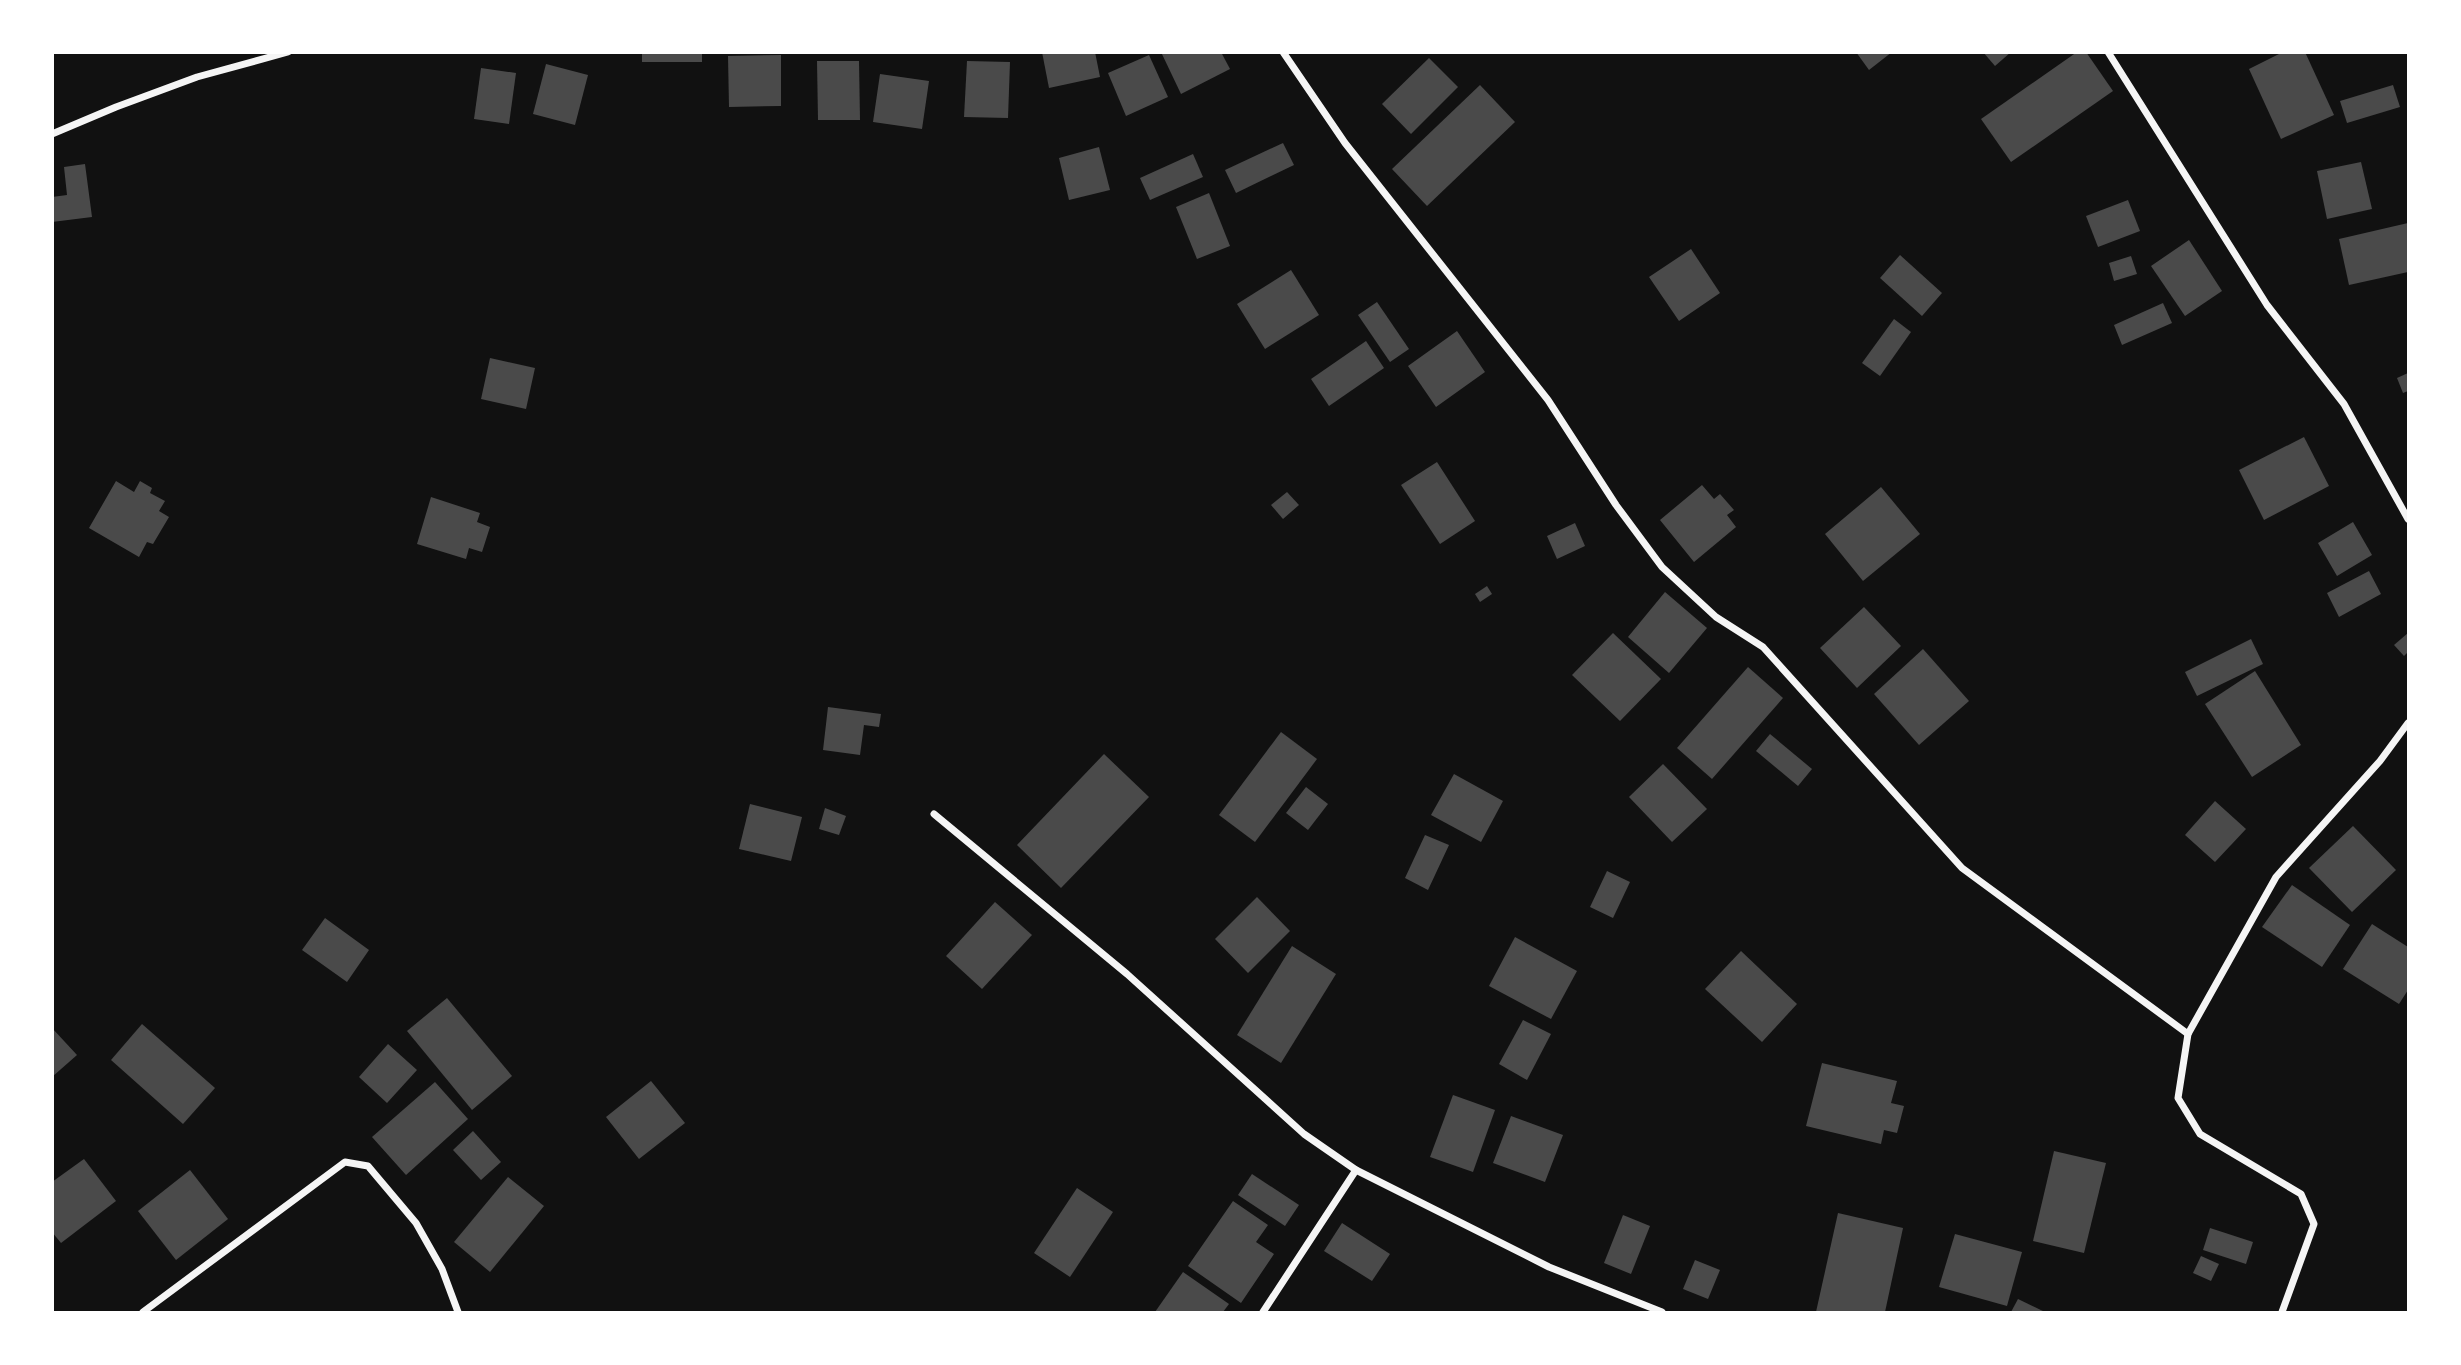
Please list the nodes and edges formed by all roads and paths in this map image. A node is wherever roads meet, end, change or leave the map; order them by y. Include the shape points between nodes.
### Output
1 (288, 52) edge
2 (1283, 52) edge
3 (2108, 52) edge
4 (52, 134) edge
5 (2409, 519) edge
6 (2409, 723) edge
7 (934, 814) dead end
8 (2188, 1034) junction
9 (1356, 1170) junction
10 (143, 1312) edge
11 (458, 1312) edge
12 (1263, 1312) edge
13 (1662, 1312) edge
14 (2282, 1312) edge

1 - 4 street via 197,77
2 - 8 street via 1345,143 1548,400 1662,567 1716,617 1763,647 1962,868
3 - 5 street via 2267,305 2344,404
6 - 8 street via 2276,877
7 - 9 street via 1127,974 1304,1134
8 - 14 street via 2178,1098 2200,1134 2301,1194 2314,1224
9 - 12 street
9 - 13 street via 1549,1266
10 - 11 street via 345,1162 368,1166 416,1223 442,1269

